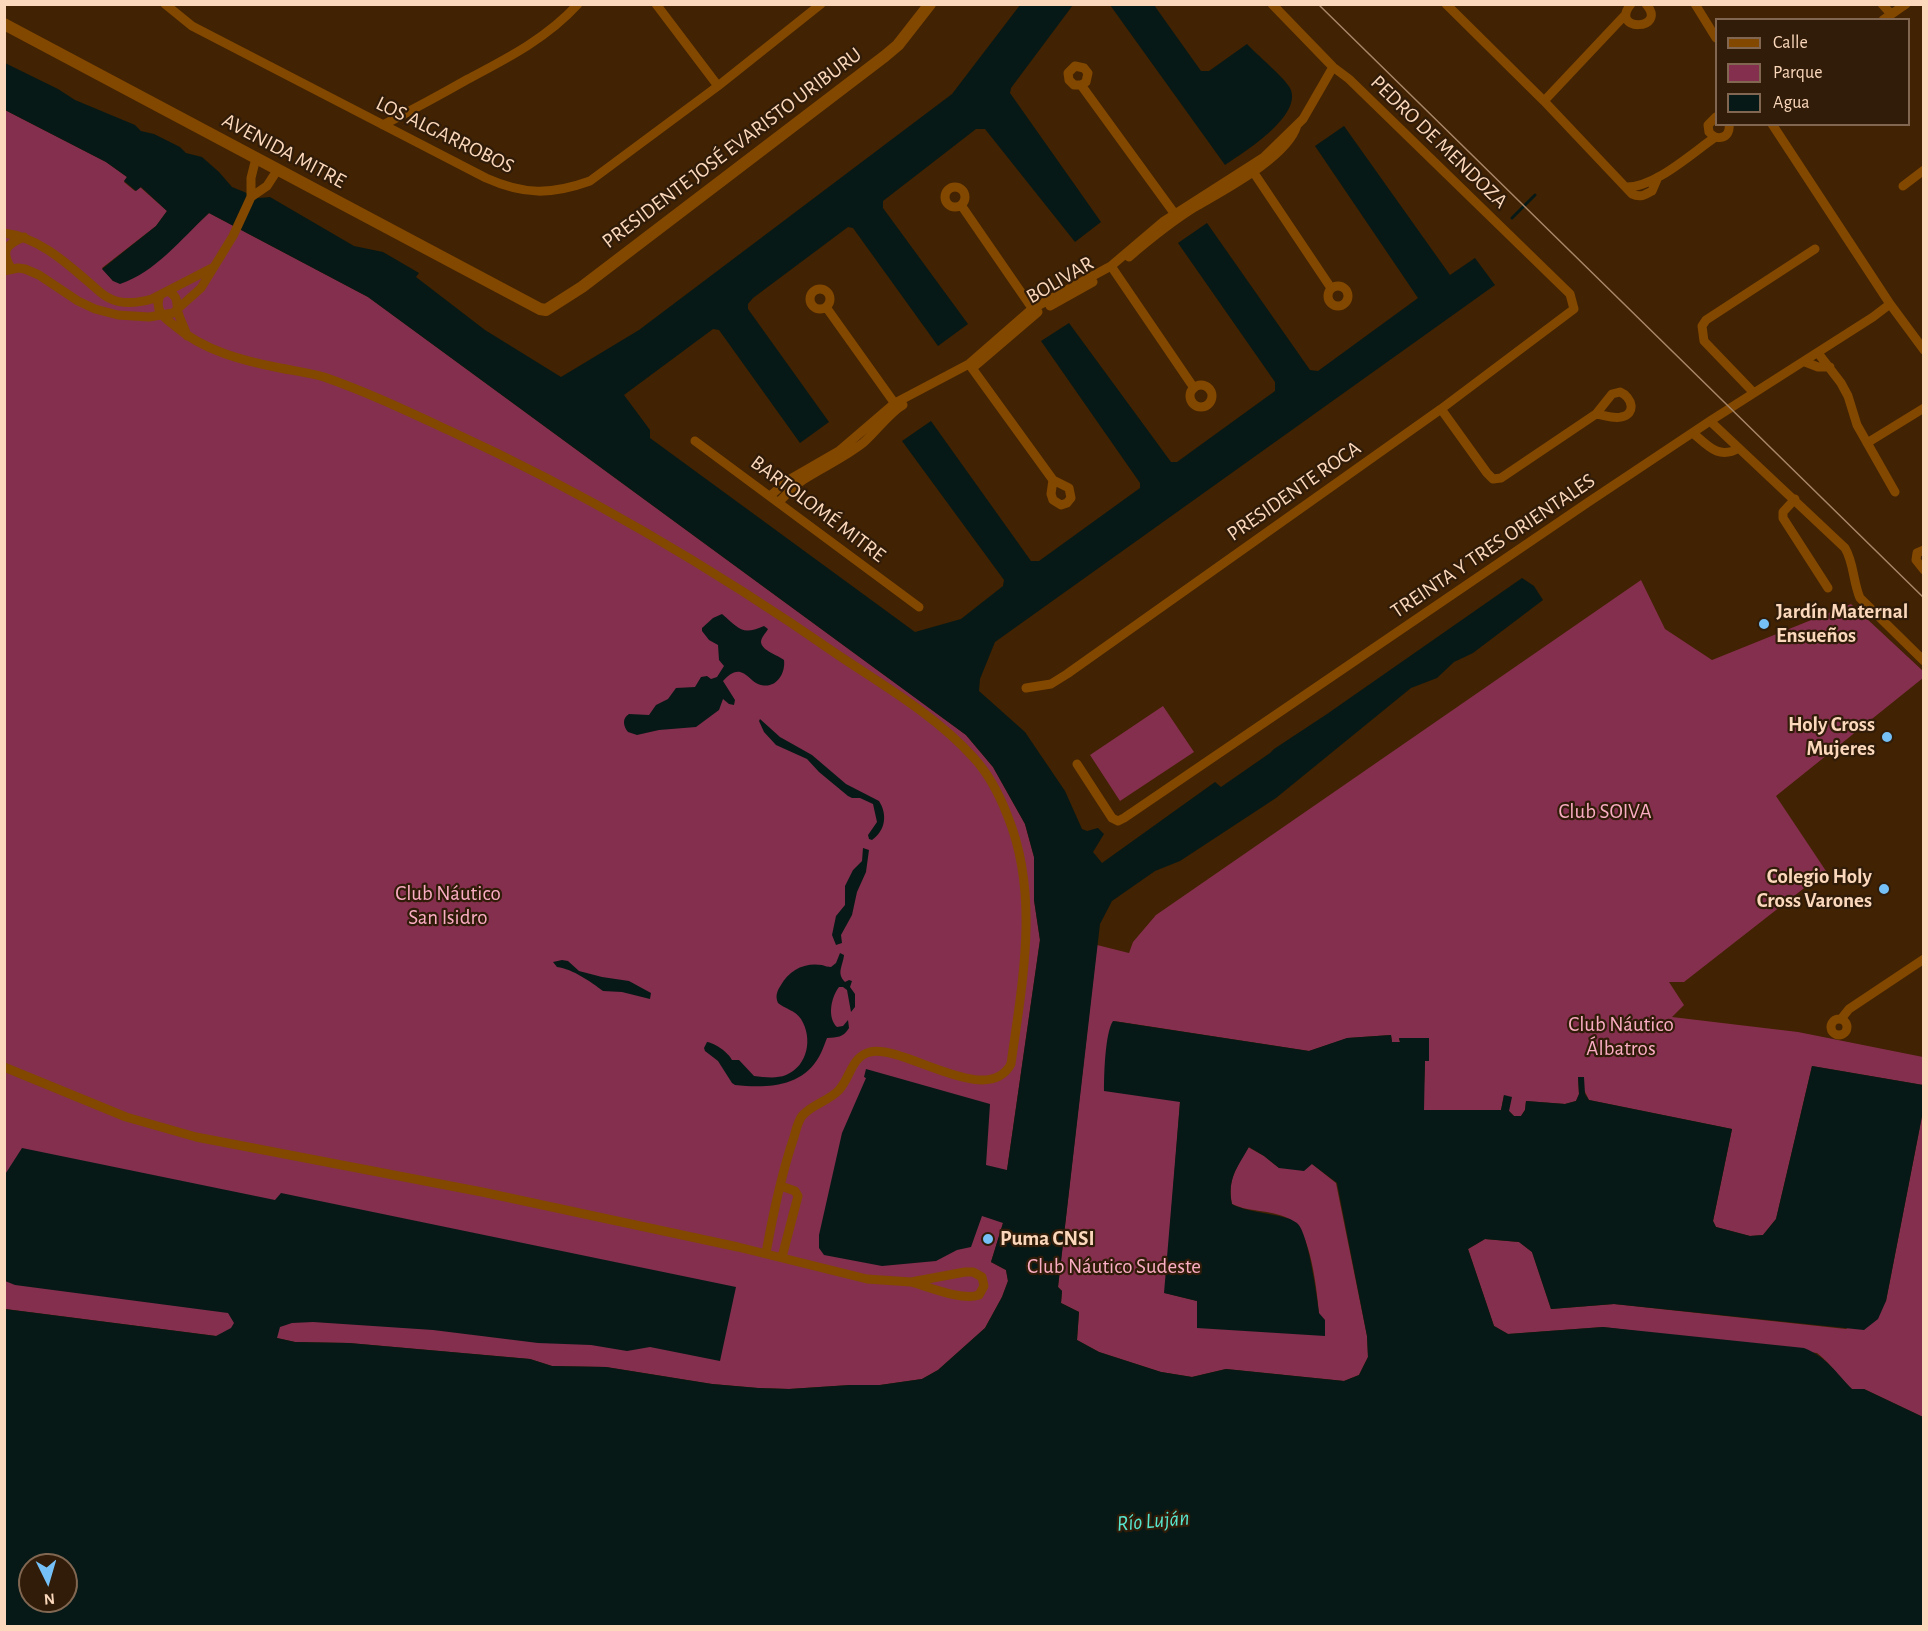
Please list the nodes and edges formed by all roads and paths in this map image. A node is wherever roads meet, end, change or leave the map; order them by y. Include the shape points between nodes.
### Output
1 (165, 4) edge
2 (578, 4) edge
3 (656, 4) edge
4 (821, 4) edge
5 (930, 4) edge
6 (1272, 4) edge
7 (1446, 4) edge
8 (1462, 4) edge
9 (1631, 4) edge
10 (1646, 4) edge
11 (1695, 4) edge
12 (1882, 4) edge
13 (1906, 4) edge
14 (1454, 13) junction
15 (1626, 14) junction
16 (1887, 17) edge
17 (4, 24) edge
18 (1715, 36) edge
19 (1333, 67) junction
20 (718, 86) junction
21 (1081, 86) dead end
22 (1544, 101) junction
23 (1715, 118) edge
24 (383, 124) junction
25 (1729, 126) edge
26 (1773, 126) edge
27 (1714, 138) junction
28 (256, 158) junction
29 (1251, 168) junction
30 (278, 170) junction
31 (1923, 170) edge
32 (1904, 186) dead end
33 (251, 199) junction
34 (960, 205) dead end
35 (1176, 217) junction
36 (4, 233) edge
37 (24, 237) junction
38 (1815, 249) dead end
39 (212, 268) junction
40 (1112, 268) junction
41 (8, 270) edge
42 (1331, 288) dead end
43 (164, 293) junction
44 (1890, 304) junction
45 (826, 307) dead end
46 (1574, 309) joint
47 (177, 310) junction
48 (546, 310) joint
49 (1033, 311) junction
50 (162, 316) junction
51 (188, 336) junction
52 (1923, 350) edge
53 (1818, 353) junction
54 (1805, 362) junction
55 (970, 366) junction
56 (1830, 367) junction
57 (1194, 388) dead end
58 (1754, 393) junction
59 (896, 406) junction
60 (1923, 408) edge
61 (1441, 409) junction
62 (1596, 414) dead end
63 (1710, 421) junction
64 (1693, 433) junction
65 (695, 441) dead end
66 (1867, 443) junction
67 (1739, 448) junction
68 (830, 461) junction
69 (1053, 480) junction
70 (1063, 485) junction
71 (1052, 491) junction
72 (1895, 492) dead end
73 (770, 496) junction
74 (1795, 499) junction
75 (779, 502) junction
76 (1923, 550) edge
77 (1923, 570) edge
78 (1828, 588) dead end
79 (920, 607) dead end
80 (1923, 661) edge
81 (1026, 688) dead end
82 (1077, 764) dead end
83 (1923, 959) edge
84 (1841, 1019) dead end
85 (4, 1067) edge
86 (781, 1186) junction
87 (766, 1253) junction
88 (783, 1257) junction
89 (911, 1282) junction

1 - 24 street, LOS ALGARROBOS via 192,26
2 - 24 street via 529,46
3 - 20 street
4 - 20 street, LOS ALGARROBOS
5 - 48 street, PRESIDENTE JOSÉ EVARISTO URIBURU via 885,56 582,287
6 - 19 street, PEDRO DE MENDOZA
7 - 14 street
8 - 14 street
9 - 15 street
10 - 15 street via 1650,17 1643,25 1632,24
11 - 18 street
12 - 16 street
13 - 16 street
14 - 22 street
15 - 22 street
17 - 28 street, AVENIDA MITRE
19 - 29 street, BOLIVAR via 1297,125
19 - 46 street, PEDRO DE MENDOZA via 1570,294
20 - 24 street, LOS ALGARROBOS via 590,181 568,189 529,191 498,183
21 - 35 street
22 - 27 street via 1636,196 1652,191 1658,177
23 - 27 street via 1708,125
25 - 27 street via 1727,135
26 - 44 street
28 - 30 street, AVENIDA MITRE
28 - 33 street
29 - 35 street, BOLIVAR via 1221,194
29 - 42 street
30 - 33 street
30 - 48 street, AVENIDA MITRE
31 - 32 street
33 - 39 street
34 - 49 street
35 - 40 street, BOLIVAR
36 - 37 street
37 - 41 street via 6,248
37 - 43 street via 65,262 109,299 133,303
38 - 58 street via 1702,326 1704,341
39 - 43 street
39 - 47 street via 201,288
40 - 49 street, BOLIVAR
40 - 57 street
41 - 50 street via 26,269 95,309 118,315
43 - 47 street via 176,296
43 - 50 street via 158,306
44 - 52 street
44 - 53 street, TREINTA Y TRES ORIENTALES
45 - 59 street
46 - 61 street, PRESIDENTE ROCA
47 - 50 street
47 - 51 street
49 - 55 street, BOLIVAR
50 - 51 street
51 - 86 street via 256,364 320,376 372,396 471,440 606,509 747,593 924,713 980,765 1013,831 1025,906 1026,953 1011,1064 999,1078 981,1080 885,1052 867,1053 856,1061 838,1092 810,1108 801,1118
53 - 54 street, TREINTA Y TRES ORIENTALES
53 - 56 street
54 - 56 street
54 - 58 street, TREINTA Y TRES ORIENTALES
55 - 59 street, BOLIVAR
55 - 69 street
56 - 66 street via 1848,396
58 - 63 street, TREINTA Y TRES ORIENTALES
59 - 68 street, BOLIVAR via 862,444
60 - 66 street
61 - 62 street via 1493,479 1501,478
61 - 81 street, PRESIDENTE ROCA via 1067,674 1051,684
63 - 64 street, TREINTA Y TRES ORIENTALES
63 - 67 street
64 - 67 street via 1721,453
64 - 82 street, TREINTA Y TRES ORIENTALES via 1118,821 1112,818
65 - 73 street, BARTOLOMÉ MITRE
66 - 72 street
67 - 74 street
68 - 73 street, BOLIVAR via 787,481
68 - 75 street, BOLIVAR
69 - 70 street
69 - 71 street
70 - 71 street
70 - 71 street via 1071,491 1067,503 1055,503
73 - 75 street, BARTOLOMÉ MITRE
74 - 78 street via 1782,518
74 - 80 street via 1845,548 1855,587 1865,603
75 - 79 street, BARTOLOMÉ MITRE
76 - 77 street via 1917,553 1916,560
83 - 84 street via 1849,1009
85 - 87 street via 126,1117 195,1137 471,1190
86 - 87 street
86 - 88 street via 798,1196
87 - 88 street
88 - 89 street via 867,1279
89 - 89 street via 973,1297 984,1286 982,1277 973,1272

